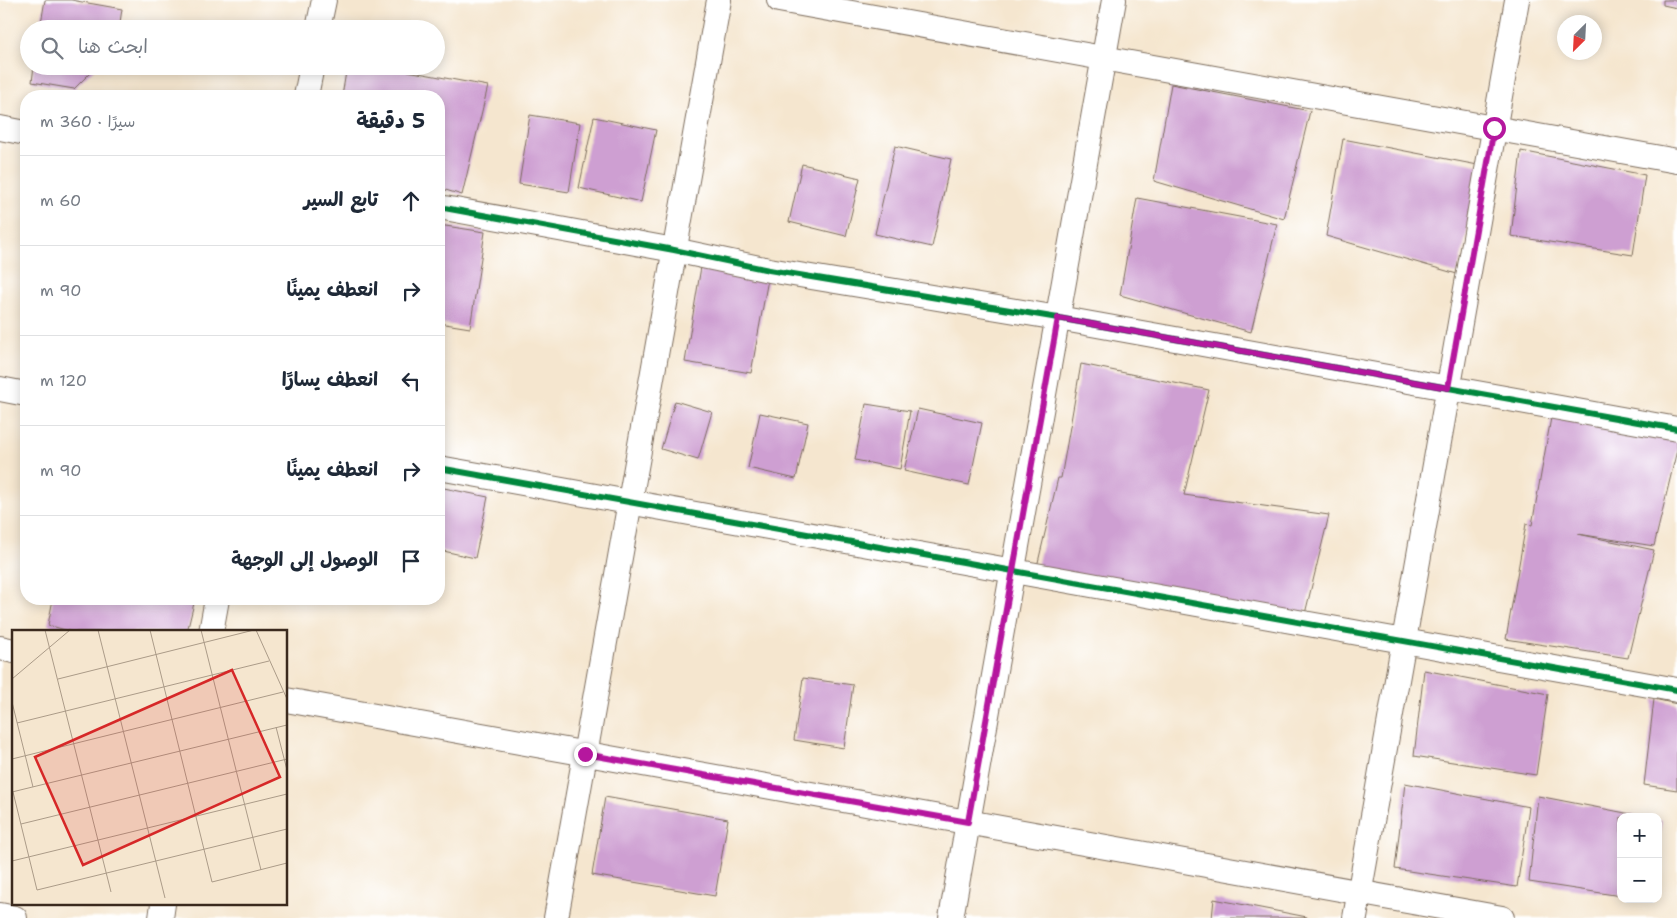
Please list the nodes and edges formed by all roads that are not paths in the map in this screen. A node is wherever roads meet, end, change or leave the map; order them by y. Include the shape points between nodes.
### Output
1 (324, 0) edge
2 (719, 0) edge
3 (779, 0) edge
4 (1114, 0) edge
5 (1517, 0) edge
6 (320, 20) edge
7 (1104, 58) junction
8 (310, 75) edge
9 (307, 90) edge
10 (0, 128) edge
11 (1494, 128) junction
12 (20, 132) edge
13 (1677, 161) edge
14 (445, 208) edge
15 (674, 250) junction
16 (1058, 318) junction
17 (1448, 388) junction
18 (0, 389) edge
19 (20, 393) edge
20 (1677, 430) edge
21 (445, 469) edge
22 (630, 502) junction
23 (1012, 571) junction
24 (216, 605) edge
25 (211, 630) edge
26 (1403, 641) junction
27 (1677, 690) edge
28 (288, 700) edge
29 (585, 754) junction
30 (968, 822) junction
31 (1359, 892) junction
32 (0, 915) edge
33 (15, 918) edge
34 (556, 918) edge
35 (951, 918) edge
36 (1354, 918) edge
37 (1502, 918) edge

1 - 6 street
2 - 15 street
3 - 7 street
4 - 7 street
5 - 11 street
7 - 11 street
7 - 16 street
8 - 9 street
10 - 12 street
11 - 13 street
11 - 17 street
14 - 15 street
15 - 16 street via 769,270
15 - 22 street
16 - 17 street
16 - 23 street
17 - 20 street
17 - 26 street
18 - 19 street
21 - 22 street
22 - 23 street
22 - 29 street
23 - 26 street
23 - 30 street
24 - 25 street
26 - 27 street
26 - 31 street
28 - 29 street
29 - 30 street
29 - 34 street
30 - 31 street
30 - 35 street
31 - 36 street
31 - 37 street
32 - 33 street

